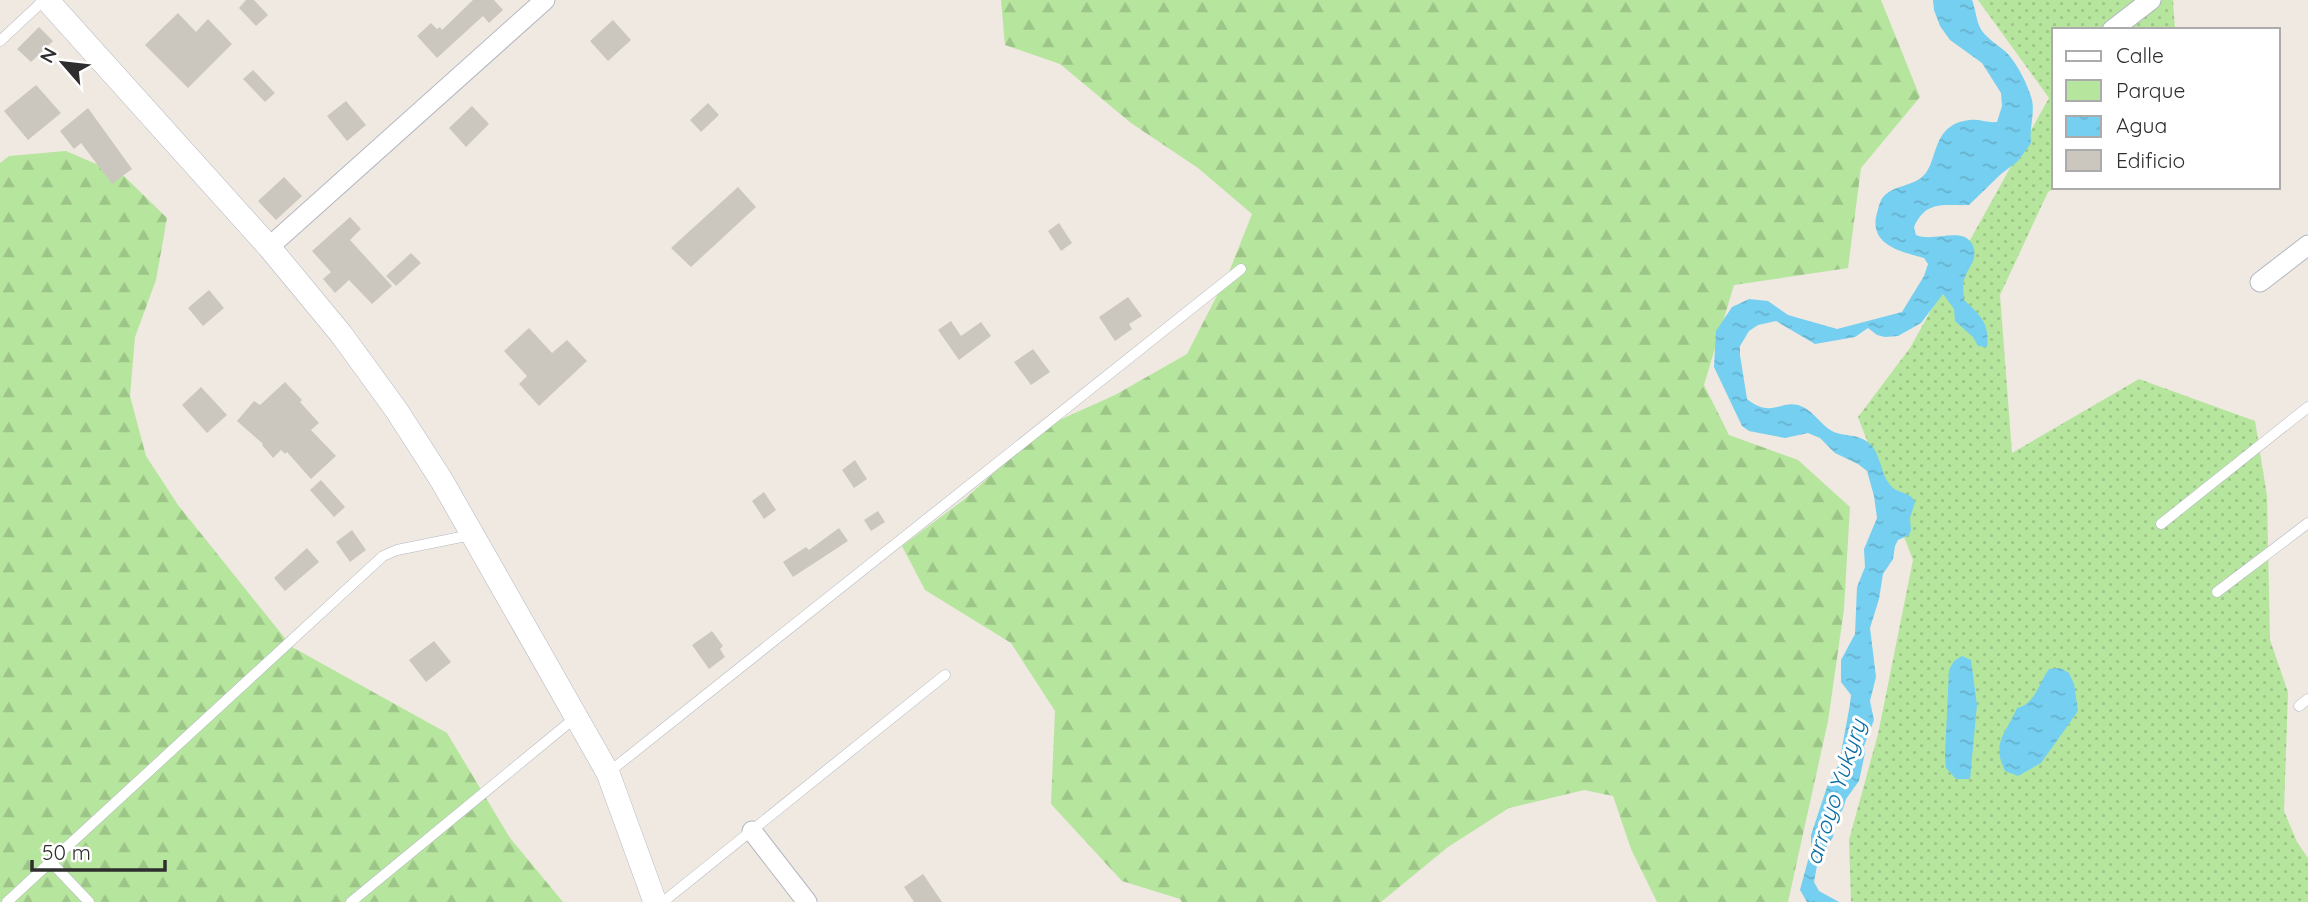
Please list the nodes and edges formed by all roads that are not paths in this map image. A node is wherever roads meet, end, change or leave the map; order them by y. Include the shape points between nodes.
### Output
1 (45, 0) edge
2 (545, 0) edge
3 (2151, 0) edge
4 (2115, 28) edge
5 (0, 41) edge
6 (2308, 245) edge
7 (269, 247) junction
8 (1241, 269) dead end
9 (2260, 282) dead end
10 (2308, 407) edge
11 (2308, 523) edge
12 (2161, 524) dead end
13 (472, 535) junction
14 (2217, 592) dead end
15 (945, 675) dead end
16 (2308, 699) edge
17 (2299, 706) dead end
18 (576, 717) junction
19 (608, 773) junction
20 (752, 831) junction
21 (50, 860) junction
22 (7, 902) edge
23 (89, 902) edge
24 (351, 902) edge
25 (655, 902) edge
26 (663, 902) edge
27 (807, 902) edge

1 - 5 lane
1 - 7 street
2 - 7 street
3 - 4 street
6 - 9 street
7 - 13 street via 397,411
8 - 19 lane
10 - 12 lane
11 - 14 lane
13 - 18 street
13 - 21 lane via 383,556
15 - 20 lane
16 - 17 lane
18 - 19 street
18 - 24 lane
19 - 25 street
20 - 26 lane
20 - 27 street
21 - 22 lane
21 - 23 lane

